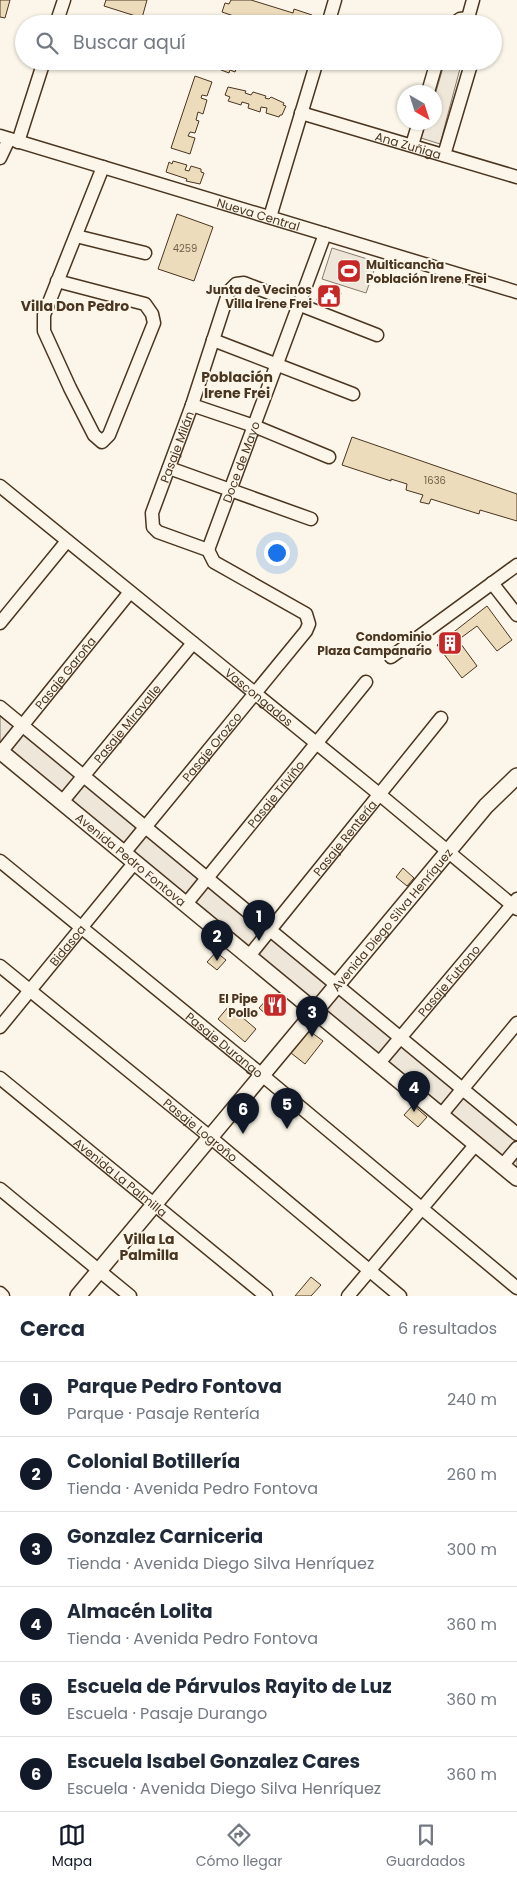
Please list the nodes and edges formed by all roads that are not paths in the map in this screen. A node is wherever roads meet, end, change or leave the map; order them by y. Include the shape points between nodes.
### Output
1 (64, 0) edge
2 (335, 0) edge
3 (474, 0) edge
4 (59, 15) edge
5 (331, 15) edge
6 (472, 15) edge
7 (40, 70) edge
8 (314, 70) edge
9 (434, 70) edge
10 (469, 70) edge
11 (430, 85) edge
12 (301, 113) junction
13 (417, 130) edge
14 (9, 139) edge
15 (412, 145) junction
16 (444, 155) junction
17 (0, 158) edge
18 (103, 167) junction
19 (517, 177) edge
20 (270, 217) junction
21 (324, 234) junction
22 (76, 236) junction
23 (145, 253) dead end
24 (57, 282) junction
25 (517, 292) edge
26 (298, 304) junction
27 (377, 335) dead end
28 (213, 340) junction
29 (277, 364) junction
30 (354, 394) dead end
31 (192, 405) junction
32 (254, 426) junction
33 (330, 457) dead end
34 (169, 468) junction
35 (230, 490) junction
36 (2, 491) edge
37 (311, 519) dead end
38 (67, 541) junction
39 (208, 550) junction
40 (517, 564) edge
41 (492, 583) junction
42 (130, 592) junction
43 (517, 616) edge
44 (0, 623) edge
45 (193, 643) junction
46 (390, 657) dead end
47 (366, 682) dead end
48 (256, 694) junction
49 (0, 708) edge
50 (441, 718) dead end
51 (22, 725) junction
52 (316, 743) junction
53 (0, 751) edge
54 (84, 776) junction
55 (517, 776) edge
56 (379, 794) junction
57 (62, 802) junction
58 (145, 827) junction
59 (449, 851) junction
60 (129, 857) junction
61 (0, 861) edge
62 (207, 878) junction
63 (186, 904) junction
64 (515, 904) edge
65 (81, 928) junction
66 (270, 930) junction
67 (249, 956) junction
68 (0, 966) edge
69 (337, 985) junction
70 (30, 990) junction
71 (316, 1011) junction
72 (517, 1023) edge
73 (0, 1027) edge
74 (400, 1038) junction
75 (378, 1063) junction
76 (262, 1075) junction
77 (0, 1078) edge
78 (462, 1089) junction
79 (441, 1115) junction
80 (517, 1134) edge
81 (210, 1137) junction
82 (476, 1144) junction
83 (517, 1148) edge
84 (502, 1166) junction
85 (517, 1178) edge
86 (0, 1189) edge
87 (154, 1204) junction
88 (422, 1208) junction
89 (370, 1270) junction
90 (99, 1271) junction
91 (517, 1288) edge
92 (0, 1293) edge
93 (4, 1296) edge
94 (78, 1296) edge
95 (130, 1296) edge
96 (266, 1296) edge
97 (348, 1296) edge
98 (400, 1296) edge

1 - 4 street
2 - 5 street
3 - 6 street
7 - 14 street
8 - 12 street
9 - 11 street
10 - 16 street
12 - 15 street, Ana Zuñiga
12 - 20 street
13 - 15 street
14 - 17 street
14 - 18 street, Nueva Central
15 - 16 street, Ana Zuñiga
16 - 19 street, Ana Zuñiga
18 - 20 street, Nueva Central
18 - 22 street
20 - 21 street, Nueva Central
21 - 25 street, Nueva Central
21 - 26 street, Doce de Mayo
22 - 23 street
22 - 24 street
24 - 24 street via 44,315 44,330 94,435 102,442 109,435 154,323 152,314 145,304
26 - 27 street
26 - 28 street, Pasaje Milán via 244,283 236,284 229,291
26 - 29 street, Doce de Mayo
28 - 29 street
28 - 31 street, Pasaje Milán
29 - 30 street
29 - 32 street, Doce de Mayo
31 - 32 street
31 - 34 street, Pasaje Milán
32 - 33 street
32 - 35 street, Doce de Mayo
34 - 35 street
34 - 39 street, Pasaje Milán via 152,513 153,527 158,532
35 - 37 street
35 - 39 street, Doce de Mayo
36 - 38 street, Vascongados
38 - 42 street, Vascongados
38 - 44 street
39 - 48 street, Pasaje Orozco via 214,562 306,614 309,620 308,627
40 - 41 street
41 - 43 street
41 - 46 street
42 - 45 street, Vascongados
42 - 51 street, Pasaje Garoña
45 - 48 street, Vascongados
45 - 54 street, Pasaje Miravalle
47 - 52 street, Pasaje Triviño
48 - 52 street, Vascongados
48 - 58 street, Pasaje Orozco
49 - 51 street
50 - 56 street, Pasaje Rentería
51 - 53 street, Pasaje Garoña
51 - 54 street
52 - 56 street, Vascongados
52 - 62 street, Pasaje Triviño
53 - 57 main road, Avenida Pedro Fontova
54 - 57 street, Pasaje Miravalle
54 - 58 street
55 - 59 main road, Avenida Diego Silva Henríquez via 494,796
56 - 59 street, Vascongados
56 - 66 street, Pasaje Rentería
57 - 60 main road, Avenida Pedro Fontova
58 - 60 street, Pasaje Orozco
58 - 62 street
59 - 64 street, Vascongados
59 - 69 main road, Avenida Diego Silva Henríquez
60 - 63 main road, Avenida Pedro Fontova
60 - 65 street, Bidasoa
61 - 65 street, Pasaje Durango
62 - 63 street, Pasaje Triviño
62 - 66 street
63 - 67 main road, Avenida Pedro Fontova
64 - 74 street, Pasaje Futrono
65 - 70 street, Bidasoa
65 - 76 street, Pasaje Durango
66 - 67 street, Pasaje Rentería
66 - 69 street
67 - 71 main road, Avenida Pedro Fontova
68 - 70 street, Pasaje Logroño
69 - 71 main road, Avenida Diego Silva Henríquez
69 - 74 street
70 - 73 street, Bidasoa
70 - 81 street, Pasaje Logroño
71 - 75 main road, Avenida Pedro Fontova
71 - 76 main road, Avenida Diego Silva Henríquez
72 - 78 street
74 - 75 street, Pasaje Futrono
74 - 78 street
75 - 79 main road, Avenida Pedro Fontova
76 - 81 main road, Avenida Diego Silva Henríquez
76 - 88 street, Pasaje Durango
77 - 87 street, Avenida La Palmilla
78 - 79 street
78 - 80 street
79 - 82 main road, Avenida Pedro Fontova
81 - 87 main road, Avenida Diego Silva Henríquez
81 - 89 street, Pasaje Logroño
82 - 84 main road, Avenida Pedro Fontova
82 - 88 street
83 - 84 street
84 - 85 main road, Avenida Pedro Fontova
86 - 90 street
87 - 90 main road, Avenida Diego Silva Henríquez
87 - 96 street, Avenida La Palmilla
88 - 89 street
88 - 91 street, Pasaje Durango
89 - 97 street
89 - 98 street, Pasaje Logroño
90 - 94 main road, Avenida Diego Silva Henríquez
90 - 95 street
92 - 93 street

